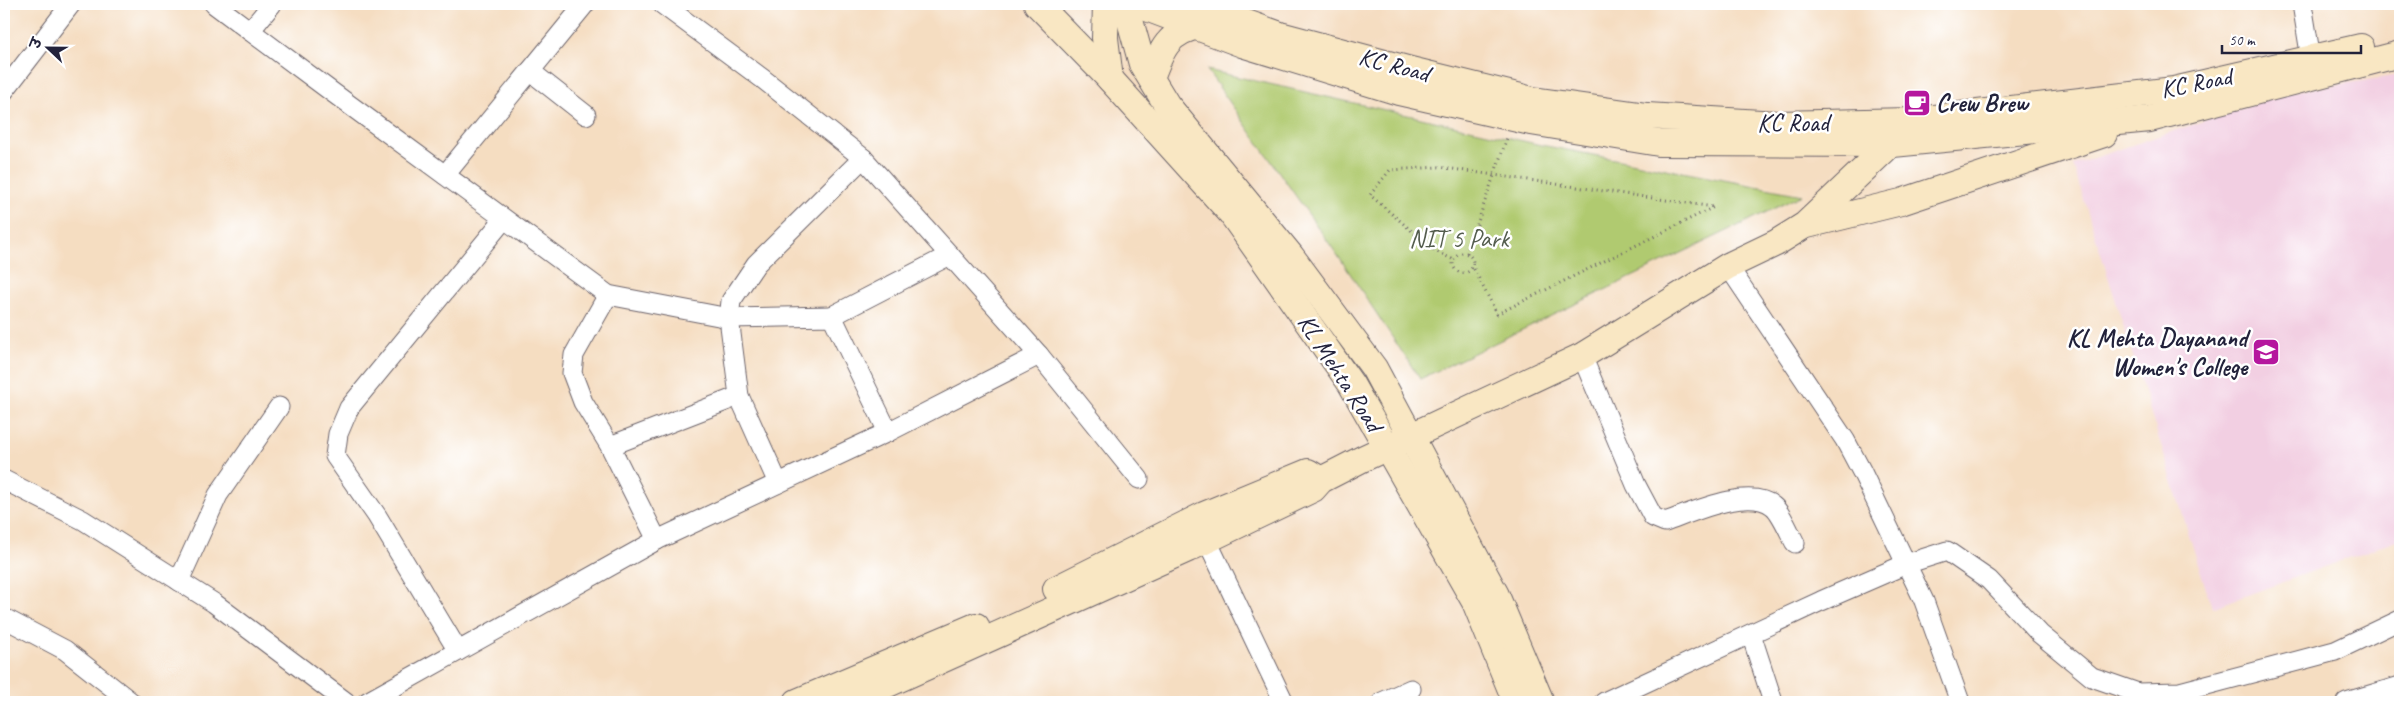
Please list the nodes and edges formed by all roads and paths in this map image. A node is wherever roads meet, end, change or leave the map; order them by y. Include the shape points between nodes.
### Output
1 (71, 4) edge
2 (214, 4) edge
3 (272, 4) edge
4 (585, 4) edge
5 (662, 4) edge
6 (1037, 4) edge
7 (1106, 4) edge
8 (1129, 4) edge
9 (1136, 4) edge
10 (2302, 4) edge
11 (1197, 15) edge
12 (250, 31) junction
13 (2400, 39) edge
14 (2400, 54) edge
15 (2312, 67) junction
16 (530, 71) junction
17 (1151, 78) junction
18 (1110, 79) junction
19 (4, 91) edge
20 (586, 115) dead end
21 (1513, 118) junction
22 (2150, 119) junction
23 (1909, 121) junction
24 (1893, 144) junction
25 (863, 158) junction
26 (1495, 174) junction
27 (445, 176) junction
28 (504, 219) junction
29 (1805, 225) junction
30 (1467, 253) junction
31 (950, 255) junction
32 (1452, 259) junction
33 (1728, 266) junction
34 (1473, 267) junction
35 (608, 295) junction
36 (832, 316) junction
37 (729, 318) junction
38 (1039, 355) junction
39 (1582, 356) junction
40 (738, 396) junction
41 (279, 407) dead end
42 (888, 432) junction
43 (1411, 436) junction
44 (610, 446) junction
45 (1388, 447) junction
46 (4, 480) edge
47 (1139, 480) dead end
48 (778, 483) junction
49 (1201, 529) junction
50 (657, 540) junction
51 (1795, 543) dead end
52 (1906, 564) junction
53 (179, 581) junction
54 (4, 618) edge
55 (2400, 620) edge
56 (1752, 634) junction
57 (458, 651) junction
58 (2400, 686) edge
59 (1411, 689) dead end
60 (131, 702) edge
61 (346, 702) edge
62 (366, 702) edge
63 (799, 702) edge
64 (848, 702) edge
65 (1284, 702) edge
66 (1382, 702) edge
67 (1516, 702) edge
68 (1541, 702) edge
69 (1604, 702) edge
70 (1773, 702) edge
71 (1960, 702) edge
72 (2346, 702) edge

1 - 19 street
2 - 12 street
3 - 12 street
4 - 16 street
5 - 25 street
6 - 18 street, KL Mehta Road
7 - 18 street via 1105,38
8 - 17 street, KL Mehta Road via 1128,13 1142,64
9 - 11 street
10 - 15 street
11 - 17 street via 1187,28 1170,39
11 - 21 street via 1242,44 1399,92
11 - 23 street, KC Road via 1533,100 1647,116 1777,124
12 - 27 street
13 - 15 street, KC Road
14 - 15 street
15 - 22 street
15 - 23 street, KC Road via 2174,90
16 - 20 street
16 - 27 street
17 - 43 street, KL Mehta Road via 1167,105 1291,256 1368,360
18 - 45 street, KL Mehta Road via 1231,213 1351,384
21 - 24 street via 1659,143
21 - 26 path
22 - 24 street
22 - 29 street via 1901,202
23 - 24 street
24 - 29 street
25 - 31 street
25 - 37 street via 756,264 731,301
26 - 30 path
26 - 32 path via 1439,167 1390,170 1370,195 1435,251
26 - 34 path via 1714,207 1497,314
27 - 28 street
28 - 35 street
28 - 57 street via 349,408 338,434 335,456 377,516
29 - 33 street
30 - 32 path via 1458,253
30 - 34 path via 1473,258
31 - 36 street
31 - 38 street
32 - 34 path via 1458,273 1467,273
33 - 39 street
33 - 52 street via 1845,440
35 - 37 street
35 - 44 street via 574,355 572,373 583,402
36 - 37 street
36 - 42 street
37 - 40 street
38 - 42 street
38 - 47 street
39 - 43 street
39 - 51 street via 1636,485 1653,517 1665,522 1731,500 1756,498 1774,506
40 - 44 street
40 - 48 street
41 - 53 street via 218,495
42 - 48 street
43 - 45 street
43 - 68 street, KL Mehta Road via 1496,595
44 - 50 street
45 - 49 street via 1321,480 1308,472
45 - 67 street, KL Mehta Road via 1476,602
46 - 53 street via 83,520
48 - 50 street
49 - 63 street via 1094,571 968,630
49 - 64 street
49 - 65 street
50 - 57 street
52 - 55 street via 1947,552 1989,580 2040,634 2092,677 2138,693 2180,692 2334,651
52 - 56 street
52 - 71 street via 1924,601
53 - 61 street via 214,603
54 - 60 street via 65,650
56 - 69 street
56 - 70 street
57 - 62 street
58 - 72 street
59 - 66 street

